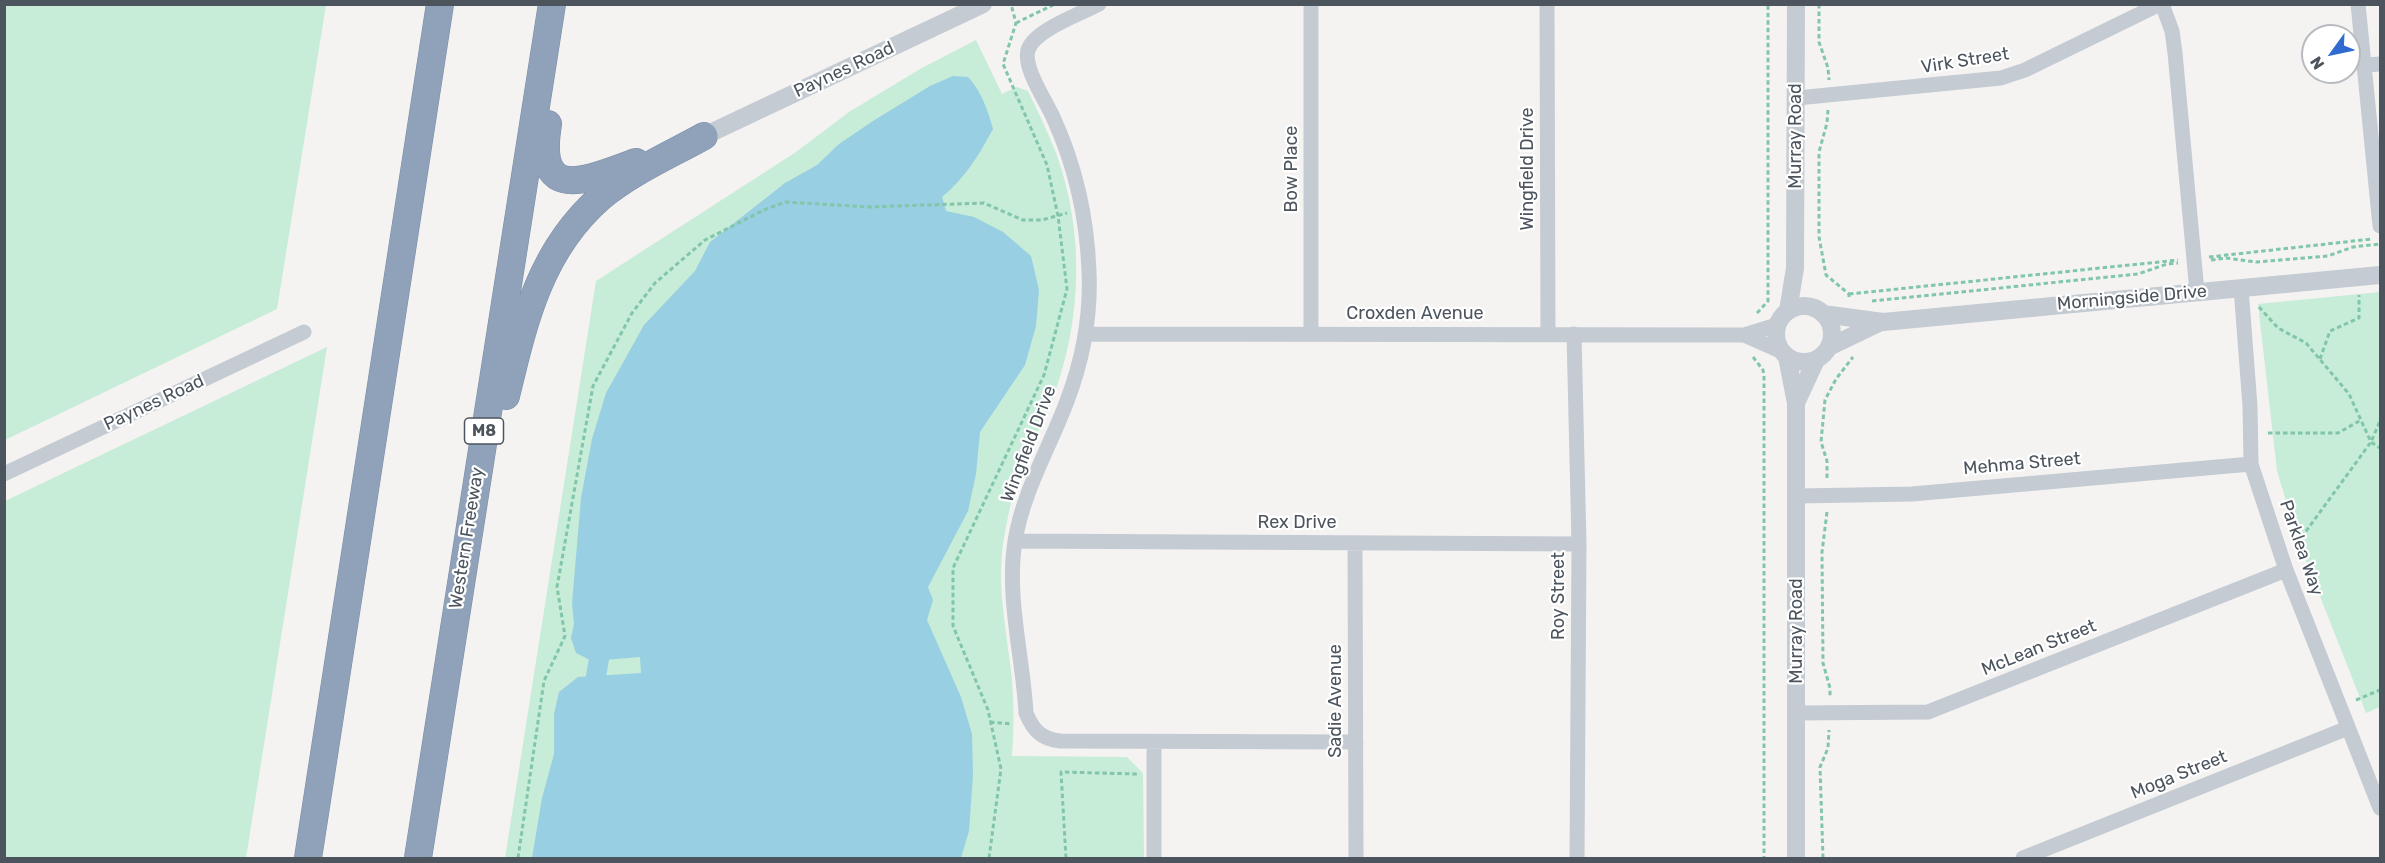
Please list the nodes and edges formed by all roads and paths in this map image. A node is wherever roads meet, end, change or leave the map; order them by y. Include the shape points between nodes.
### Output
1 (440, 4) edge
2 (552, 4) edge
3 (566, 4) edge
4 (983, 4) edge
5 (1011, 4) edge
6 (1055, 4) edge
7 (1099, 4) edge
8 (1311, 4) edge
9 (1547, 4) edge
10 (1768, 4) edge
11 (1796, 4) edge
12 (1819, 4) edge
13 (2161, 4) edge
14 (2358, 4) edge
15 (1016, 23) junction
16 (2373, 64) edge
17 (1829, 96) junction
18 (1797, 98) junction
19 (704, 136) junction
20 (1083, 208) junction
21 (1058, 216) junction
22 (2380, 226) edge
23 (2380, 238) edge
24 (2380, 244) edge
25 (2194, 261) junction
26 (1795, 268) junction
27 (2380, 275) edge
28 (2359, 277) junction
29 (2241, 288) junction
30 (2196, 292) junction
31 (1849, 294) junction
32 (1818, 311) junction
33 (1782, 318) junction
34 (1852, 318) junction
35 (304, 333) dead end
36 (1311, 333) junction
37 (1086, 334) junction
38 (1548, 334) junction
39 (1574, 334) junction
40 (1751, 335) junction
41 (1829, 347) junction
42 (1784, 354) junction
43 (2320, 359) junction
44 (1816, 360) junction
45 (1796, 403) junction
46 (2361, 420) junction
47 (2380, 421) edge
48 (2251, 433) junction
49 (2371, 442) junction
50 (2380, 448) edge
51 (2251, 464) junction
52 (4, 474) edge
53 (1828, 495) junction
54 (1797, 496) junction
55 (1015, 541) junction
56 (1355, 543) junction
57 (1579, 544) junction
58 (2277, 545) junction
59 (2286, 570) junction
60 (443, 686) junction
61 (2380, 690) edge
62 (2340, 707) junction
63 (1829, 712) junction
64 (1796, 713) junction
65 (2349, 728) junction
66 (1154, 742) junction
67 (1356, 742) junction
68 (1154, 774) junction
69 (2380, 808) edge
70 (308, 858) edge
71 (418, 858) edge
72 (518, 858) edge
73 (989, 858) edge
74 (1066, 858) edge
75 (1154, 858) edge
76 (1356, 858) edge
77 (1577, 858) edge
78 (1764, 858) edge
79 (1796, 858) edge
80 (1823, 858) edge
81 (2023, 858) edge

1 - 70 highway
2 - 60 highway, Western Freeway / M8
3 - 19 highway via 545,139 545,153 553,173 569,182 582,181
4 - 19 street, Paynes Road
5 - 15 path
6 - 15 path
7 - 20 street, Wingfield Drive via 1043,32 1028,49 1027,57 1072,163
8 - 36 street, Bow Place
9 - 38 street, Wingfield Drive
10 - 40 path via 1768,301 1754,316
11 - 18 street, Murray Road
12 - 17 path via 1819,42 1828,68
13 - 17 street, Virk Street via 2001,78
13 - 25 street via 2172,31 2175,53
14 - 16 street
15 - 21 path via 1003,64 1047,165
16 - 22 street
17 - 18 street, Virk Street
17 - 31 path via 1819,152 1819,237 1826,275
18 - 26 street, Murray Road
19 - 60 highway via 602,197 564,239 534,291 507,393
20 - 21 path
20 - 37 street, Wingfield Drive via 1090,286
21 - 72 path via 1023,220 984,203 869,207 785,202 705,240 655,283 632,313 593,386 557,587 565,636 544,681
21 - 73 path via 1067,289 1044,375 953,568 953,626 988,710 1001,769
23 - 25 path
24 - 25 path via 2353,247 2328,256 2256,262 2226,258
25 - 30 street
25 - 31 path
25 - 34 path via 2167,264 2138,274
26 - 32 street, Murray Road
26 - 33 street, Murray Road
27 - 28 street, Morningside Drive
28 - 29 street, Morningside Drive
28 - 43 path via 2359,318 2330,332
29 - 30 street, Morningside Drive
29 - 43 path via 2278,328 2306,343
29 - 48 street, Parklea Way
30 - 34 street, Morningside Drive via 1883,322
31 - 34 path
32 - 33 street via 1796,307
32 - 34 street, Morningside Drive
32 - 41 street via 1831,326
33 - 40 street, Croxden Avenue
33 - 42 street via 1775,334
34 - 41 street, Morningside Drive
34 - 53 path via 1856,355 1848,361 1825,400 1821,442 1827,461
35 - 52 street, Paynes Road
36 - 37 street, Croxden Avenue
36 - 38 street, Croxden Avenue
37 - 55 street, Wingfield Drive via 1067,400 1027,497
38 - 39 street, Croxden Avenue
39 - 40 street, Croxden Avenue
39 - 57 street, Roy Street
40 - 42 street, Croxden Avenue
40 - 78 path via 1753,358 1764,376
41 - 44 street
42 - 44 street via 1803,363
42 - 45 street, Murray Road
43 - 46 path via 2349,394
44 - 45 street, Murray Road
45 - 54 street, Murray Road
46 - 48 path via 2338,433
46 - 49 path
47 - 49 path
48 - 51 street, Parklea Way
49 - 50 path
49 - 58 path via 2304,534
51 - 53 street, Mehma Street via 1912,494
51 - 58 street, Parklea Way
53 - 54 street, Mehma Street
53 - 63 path via 1822,552 1823,663 1830,688
54 - 64 street, Murray Road
55 - 56 street, Rex Drive
55 - 66 street, Wingfield Drive via 1013,582 1026,713 1031,726 1049,740
56 - 57 street, Rex Drive
56 - 67 street, Sadie Avenue
57 - 77 street, Roy Street
58 - 59 street, Parklea Way
59 - 62 street, Parklea Way
59 - 63 street, McLean Street via 1945,707 1910,713
60 - 71 highway, Western Freeway / M8
61 - 62 path
62 - 65 street, Parklea Way
63 - 64 street, McLean Street
63 - 80 path via 1828,748 1820,767
64 - 79 street, Murray Road
65 - 69 street, Parklea Way
65 - 81 street, Moga Street
66 - 67 street, Wingfield Drive
66 - 68 street
67 - 76 street, Sadie Avenue
68 - 74 path via 1060,772
68 - 75 street

